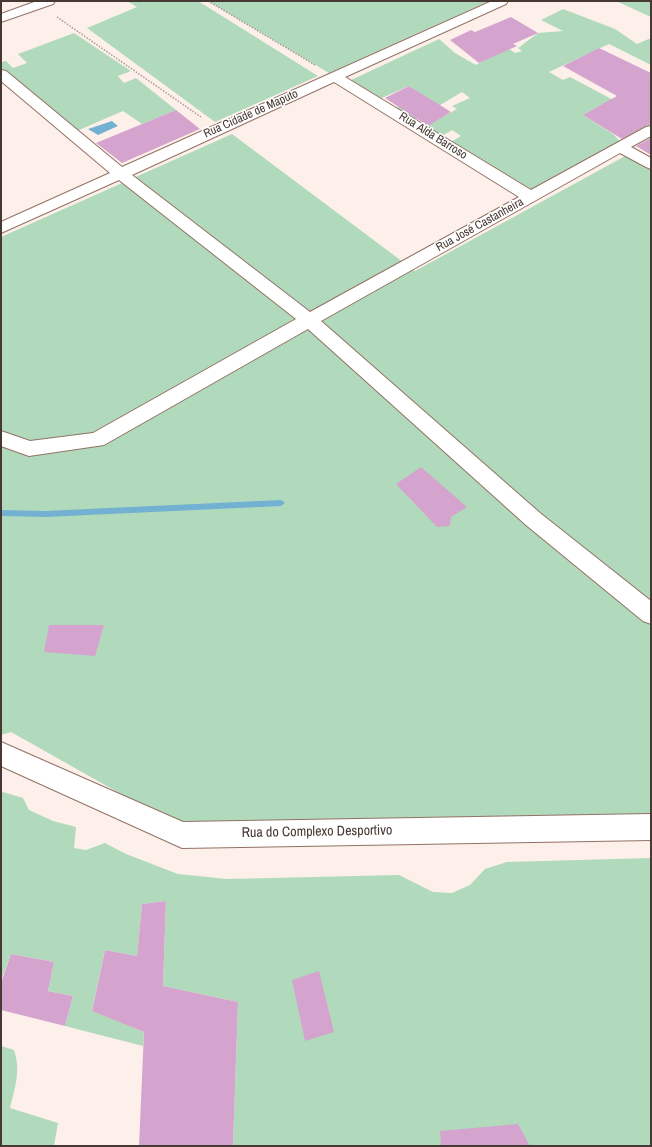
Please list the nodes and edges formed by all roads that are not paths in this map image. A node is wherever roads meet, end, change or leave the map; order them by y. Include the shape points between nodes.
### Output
1 (502, 1) edge
2 (44, 3) edge
3 (1, 18) edge
4 (1, 74) edge
5 (334, 76) junction
6 (651, 130) edge
7 (620, 147) junction
8 (651, 164) edge
9 (120, 173) junction
10 (531, 197) junction
11 (1, 228) edge
12 (309, 320) junction
13 (1, 438) edge
14 (651, 614) edge
15 (1, 754) edge
16 (651, 827) edge

1 - 5 street, Rua Cidade de Maputo
2 - 3 street
4 - 9 street
5 - 9 street, Rua Cidade de Maputo
5 - 10 street, Rua Alda Barroso
6 - 7 street, Rua José Castanheira
7 - 8 street
7 - 10 street, Rua José Castanheira
9 - 11 street, Rua Cidade de Maputo
9 - 12 street
10 - 12 street, Rua José Castanheira
12 - 13 street, Rua José Castanheira via 97,440 29,449
12 - 14 street via 533,519
15 - 16 street, Rua do Complexo Desportivo via 182,835

